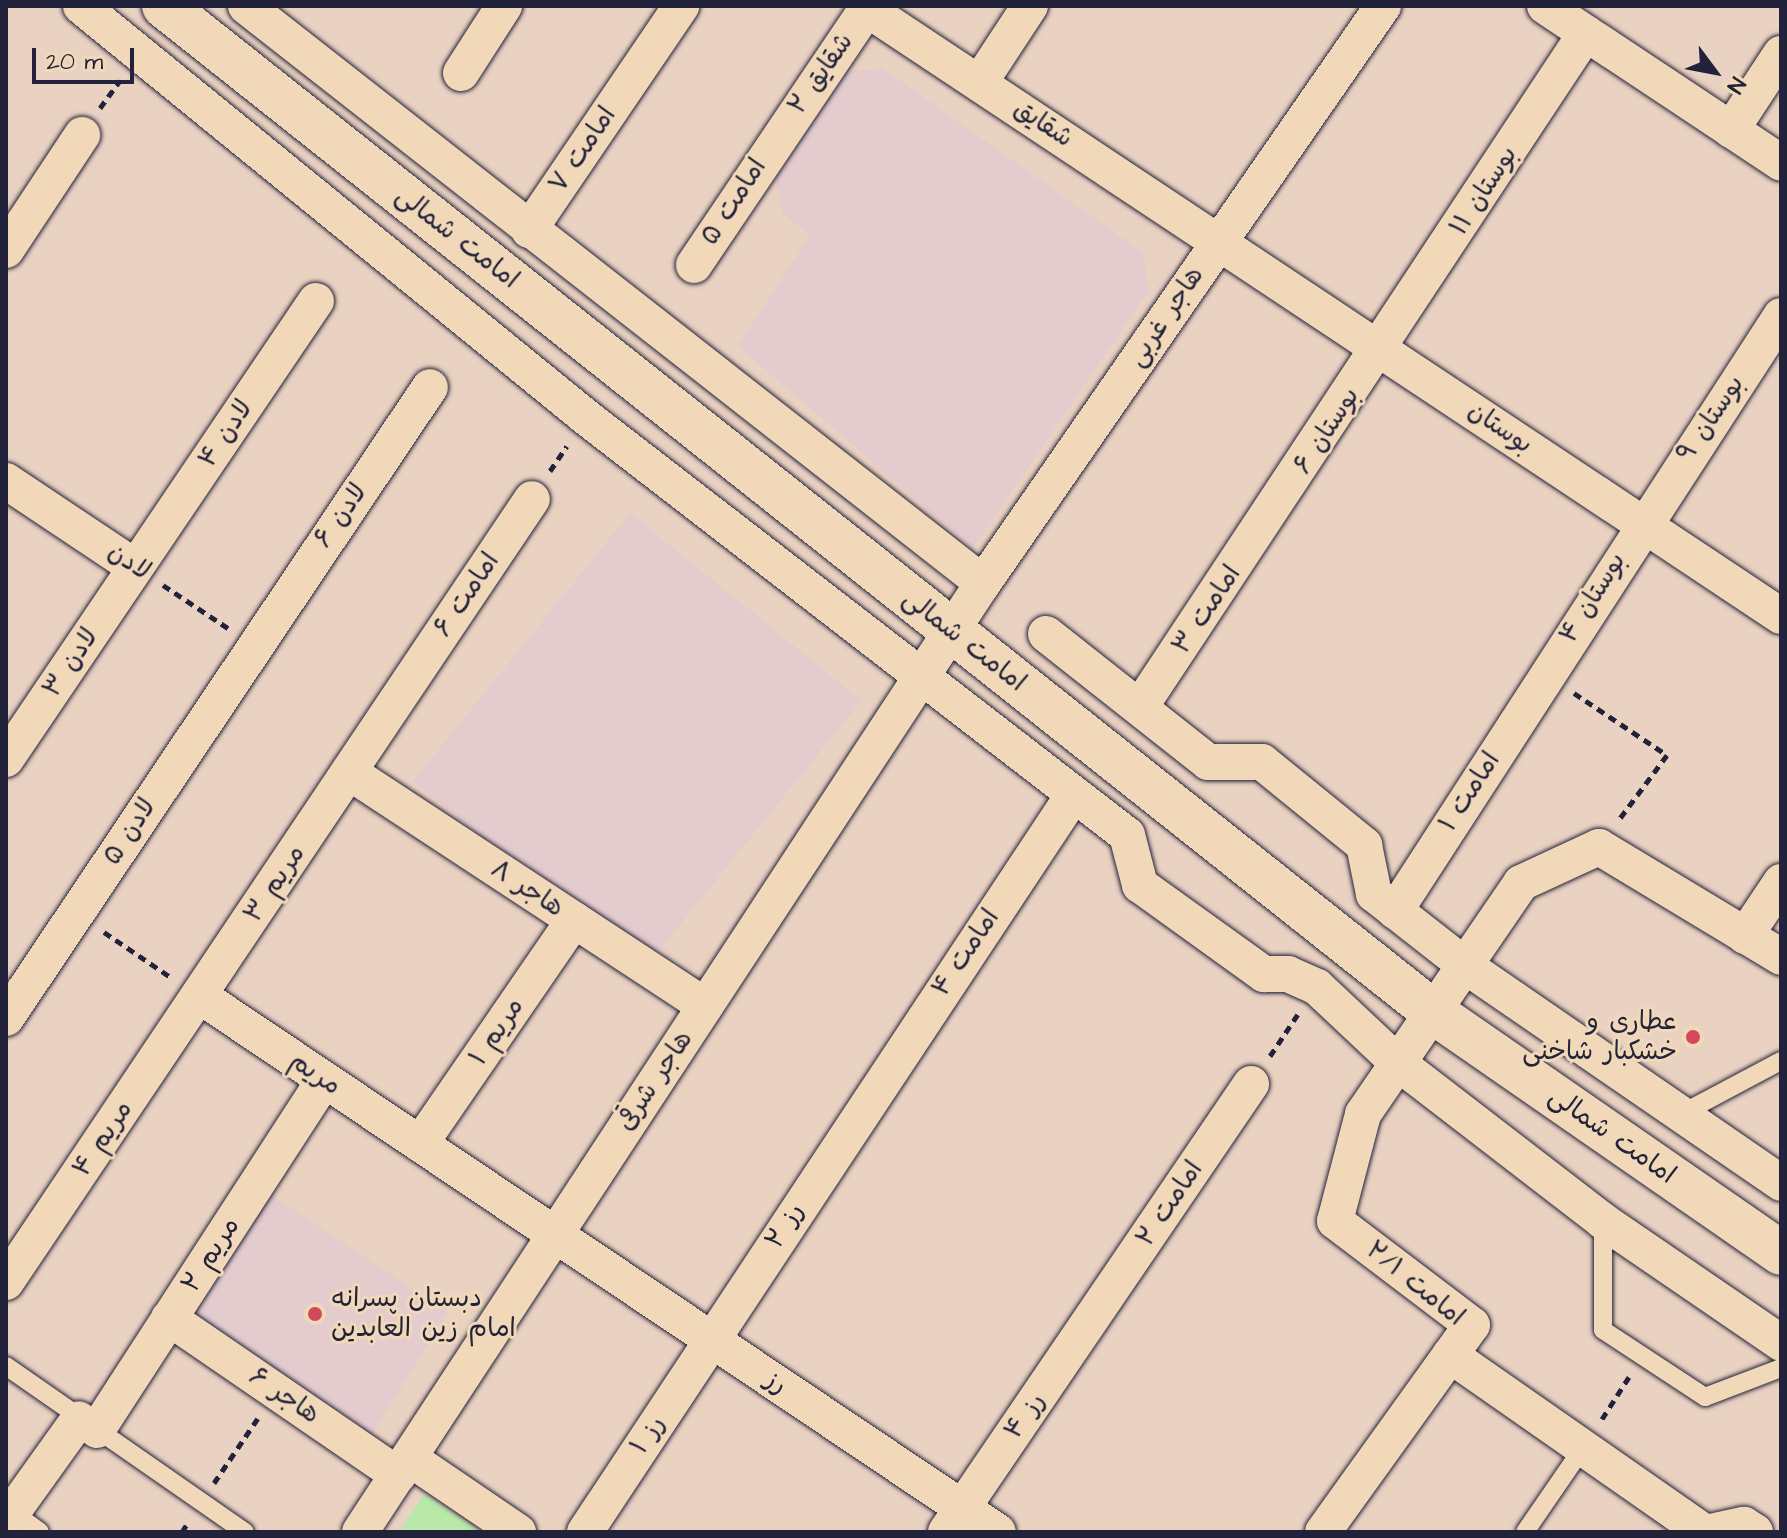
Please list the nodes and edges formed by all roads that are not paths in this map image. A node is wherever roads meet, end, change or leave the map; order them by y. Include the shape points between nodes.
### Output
1 (81, 6) edge
2 (164, 6) edge
3 (246, 6) edge
4 (504, 6) edge
5 (681, 6) edge
6 (1030, 6) edge
7 (1383, 6) edge
8 (1545, 6) edge
9 (868, 7) edge
10 (1586, 33) junction
11 (1781, 54) edge
12 (461, 73) dead end
13 (980, 82) junction
14 (1731, 130) junction
15 (82, 135) road end
16 (775, 140) joint
17 (1781, 163) edge
18 (529, 230) junction
19 (1219, 240) junction
20 (6, 250) edge
21 (694, 265) dead end
22 (316, 301) dead end
23 (1781, 316) edge
24 (1382, 348) junction
25 (430, 387) dead end
26 (6, 481) edge
27 (532, 499) road end
28 (1273, 513) joint
29 (1641, 522) junction
30 (135, 567) junction
31 (983, 583) junction
32 (1781, 616) edge
33 (952, 630) junction
34 (1046, 634) dead end
35 (252, 644) joint
36 (1546, 674) joint
37 (923, 676) junction
38 (1140, 707) junction
39 (6, 759) edge
40 (349, 772) junction
41 (1074, 794) junction
42 (1781, 882) edge
43 (1395, 911) junction
44 (574, 920) junction
45 (1745, 936) junction
46 (1781, 957) edge
47 (1467, 967) junction
48 (200, 996) junction
49 (705, 1006) junction
50 (1436, 1014) junction
51 (6, 1018) edge
52 (1781, 1061) edge
53 (1398, 1063) junction
54 (324, 1080) junction
55 (1251, 1084) road end
56 (859, 1112) joint
57 (1683, 1113) junction
58 (420, 1144) junction
59 (1781, 1183) edge
60 (1603, 1221) junction
61 (553, 1234) junction
62 (1781, 1253) edge
63 (6, 1282) edge
64 (169, 1318) junction
65 (1088, 1325) joint
66 (710, 1339) junction
67 (1781, 1343) edge
68 (1450, 1355) junction
69 (6, 1366) edge
70 (1781, 1368) edge
71 (88, 1424) junction
72 (1582, 1449) junction
73 (404, 1466) junction
74 (954, 1520) edge
75 (20, 1522) edge
76 (245, 1532) edge
77 (360, 1532) edge
78 (518, 1532) edge
79 (585, 1532) edge
80 (998, 1532) edge
81 (1323, 1532) edge
82 (1525, 1532) edge
83 (1707, 1532) edge
84 (1755, 1532) edge

1 - 37 street via 587,418
2 - 33 main road, امامت شمالی
3 - 18 street
4 - 12 street
5 - 18 street, امامت ۷
6 - 13 street
7 - 19 street, هاجر غربی
8 - 10 street
9 - 13 street, شقایق
9 - 16 street, شقایق ۲
10 - 14 street
10 - 24 street, بوستان ۱۱
11 - 14 street
13 - 19 street, شقایق
14 - 17 street
15 - 20 street
16 - 21 street, امامت ۵
18 - 31 street
19 - 24 street, بوستان
19 - 31 street, هاجر غربی
22 - 30 street, لادن ۴
23 - 29 street, بوستان ۹
24 - 28 street, بوستان ۶
24 - 29 street, بوستان
25 - 35 street, لادن ۶
26 - 30 street, لادن
27 - 40 street, امامت ۶
28 - 38 street, امامت ۳
29 - 32 street, بوستان
29 - 36 street, بوستان ۴
30 - 39 street, لادن ۳
31 - 33 street, هاجر غربی
33 - 37 street, هاجر شرقی
33 - 50 main road, امامت شمالی
34 - 38 street
35 - 51 street, لادن ۵
36 - 43 street, امامت ۱
37 - 41 street
37 - 49 street, هاجر شرقی
38 - 43 street via 1208,762 1262,762 1364,845 1374,894
40 - 44 street, هاجر ۸
40 - 48 street, مریم ۳
41 - 53 street via 1127,835 1140,885 1264,974 1288,974 1317,987
41 - 56 street, امامت ۴
42 - 45 street
43 - 47 street
44 - 49 street, هاجر ۸
44 - 58 street, مریم ۱
45 - 46 street
45 - 47 street via 1599,847 1521,883
47 - 50 street
47 - 57 street
48 - 54 street, مریم
48 - 63 street, مریم ۴
49 - 61 street, هاجر شرقی
50 - 53 street
50 - 62 main road, امامت شمالی
52 - 57 lane
53 - 60 street
53 - 68 street, امامت ۲/۱ via 1363,1114 1335,1221 1472,1325
54 - 58 street, مریم
54 - 64 street, مریم ۲
55 - 65 street, امامت ۲
56 - 66 street, رز ۲
57 - 59 street
58 - 61 street, مریم
60 - 67 street
60 - 70 lane via 1603,1330 1705,1397
61 - 66 street, رز
61 - 73 street, هاجر شرقی
64 - 71 street, مریم ۲
64 - 73 street, هاجر ۶ via 276,1391
65 - 74 street, رز ۴
66 - 74 street, رز
66 - 79 street, رز ۱
68 - 72 street
68 - 81 street, امامت ۲/۱
69 - 71 lane
71 - 75 street, مریم ۲
71 - 76 lane
72 - 82 lane
72 - 83 street
73 - 77 street, هاجر شرقی
73 - 78 street, هاجر ۶
74 - 80 street, رز
83 - 84 street via 1744,1525

